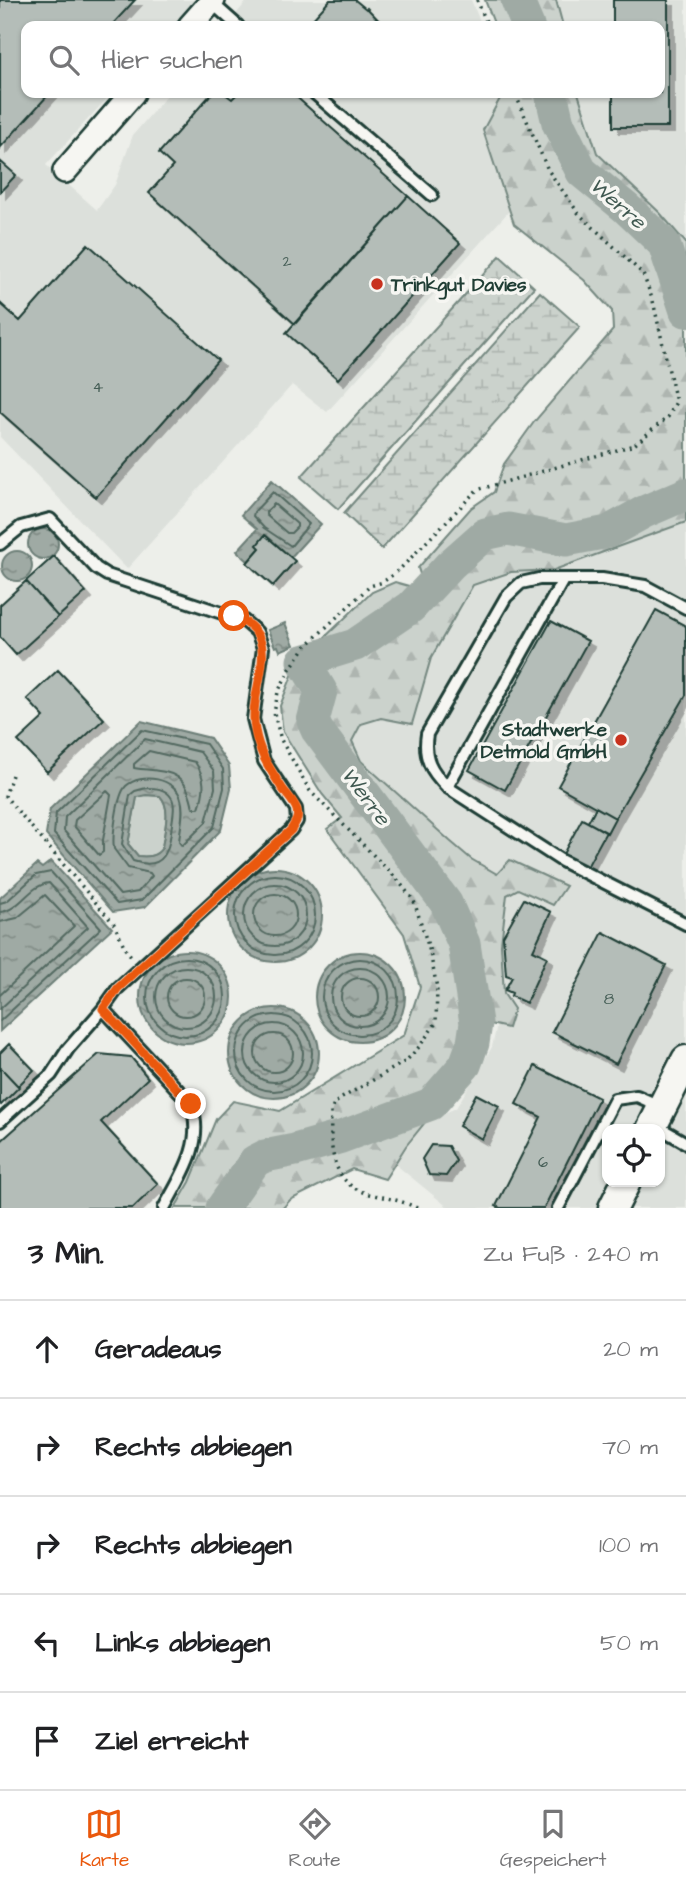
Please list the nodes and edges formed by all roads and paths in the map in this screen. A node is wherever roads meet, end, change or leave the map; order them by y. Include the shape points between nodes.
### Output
1 (477, 0) edge
2 (212, 1) edge
3 (194, 21) edge
4 (233, 21) edge
5 (486, 21) edge
6 (129, 98) edge
7 (320, 98) edge
8 (517, 98) edge
9 (65, 171) dead end
10 (432, 195) dead end
11 (0, 544) edge
12 (563, 580) junction
13 (686, 608) edge
14 (12, 775) dead end
15 (447, 787) junction
16 (686, 924) edge
17 (140, 967) junction
18 (103, 1009) junction
19 (686, 1060) edge
20 (656, 1120) edge
21 (0, 1121) edge
22 (686, 1143) edge
23 (624, 1187) edge
24 (164, 1208) edge
25 (417, 1208) edge
26 (558, 1208) edge
27 (613, 1208) edge

1 - 5 path
2 - 3 street
2 - 4 lane
6 - 9 street
7 - 10 lane
8 - 25 path via 548,170 579,214 643,274 676,402 668,417 634,445 477,490 399,570 370,586 314,639 290,669 274,713 281,740 310,791 414,901 430,952 437,988 436,1023 406,1061 340,1099 331,1112 336,1169 357,1190
11 - 17 lane via 21,527 50,519 107,575 243,620 257,632 263,648 253,719 257,740 264,761 296,809 297,821
12 - 13 lane via 602,579 645,586
12 - 15 lane
12 - 15 lane via 521,583 506,597 427,734 428,762
14 - 17 path via 5,796 114,924 125,950
15 - 16 lane via 562,861
17 - 18 lane
18 - 21 lane via 51,1075
18 - 24 lane via 191,1104 197,1119 187,1166
19 - 20 street
20 - 22 lane
20 - 26 lane via 637,1096 615,1099
23 - 27 street

